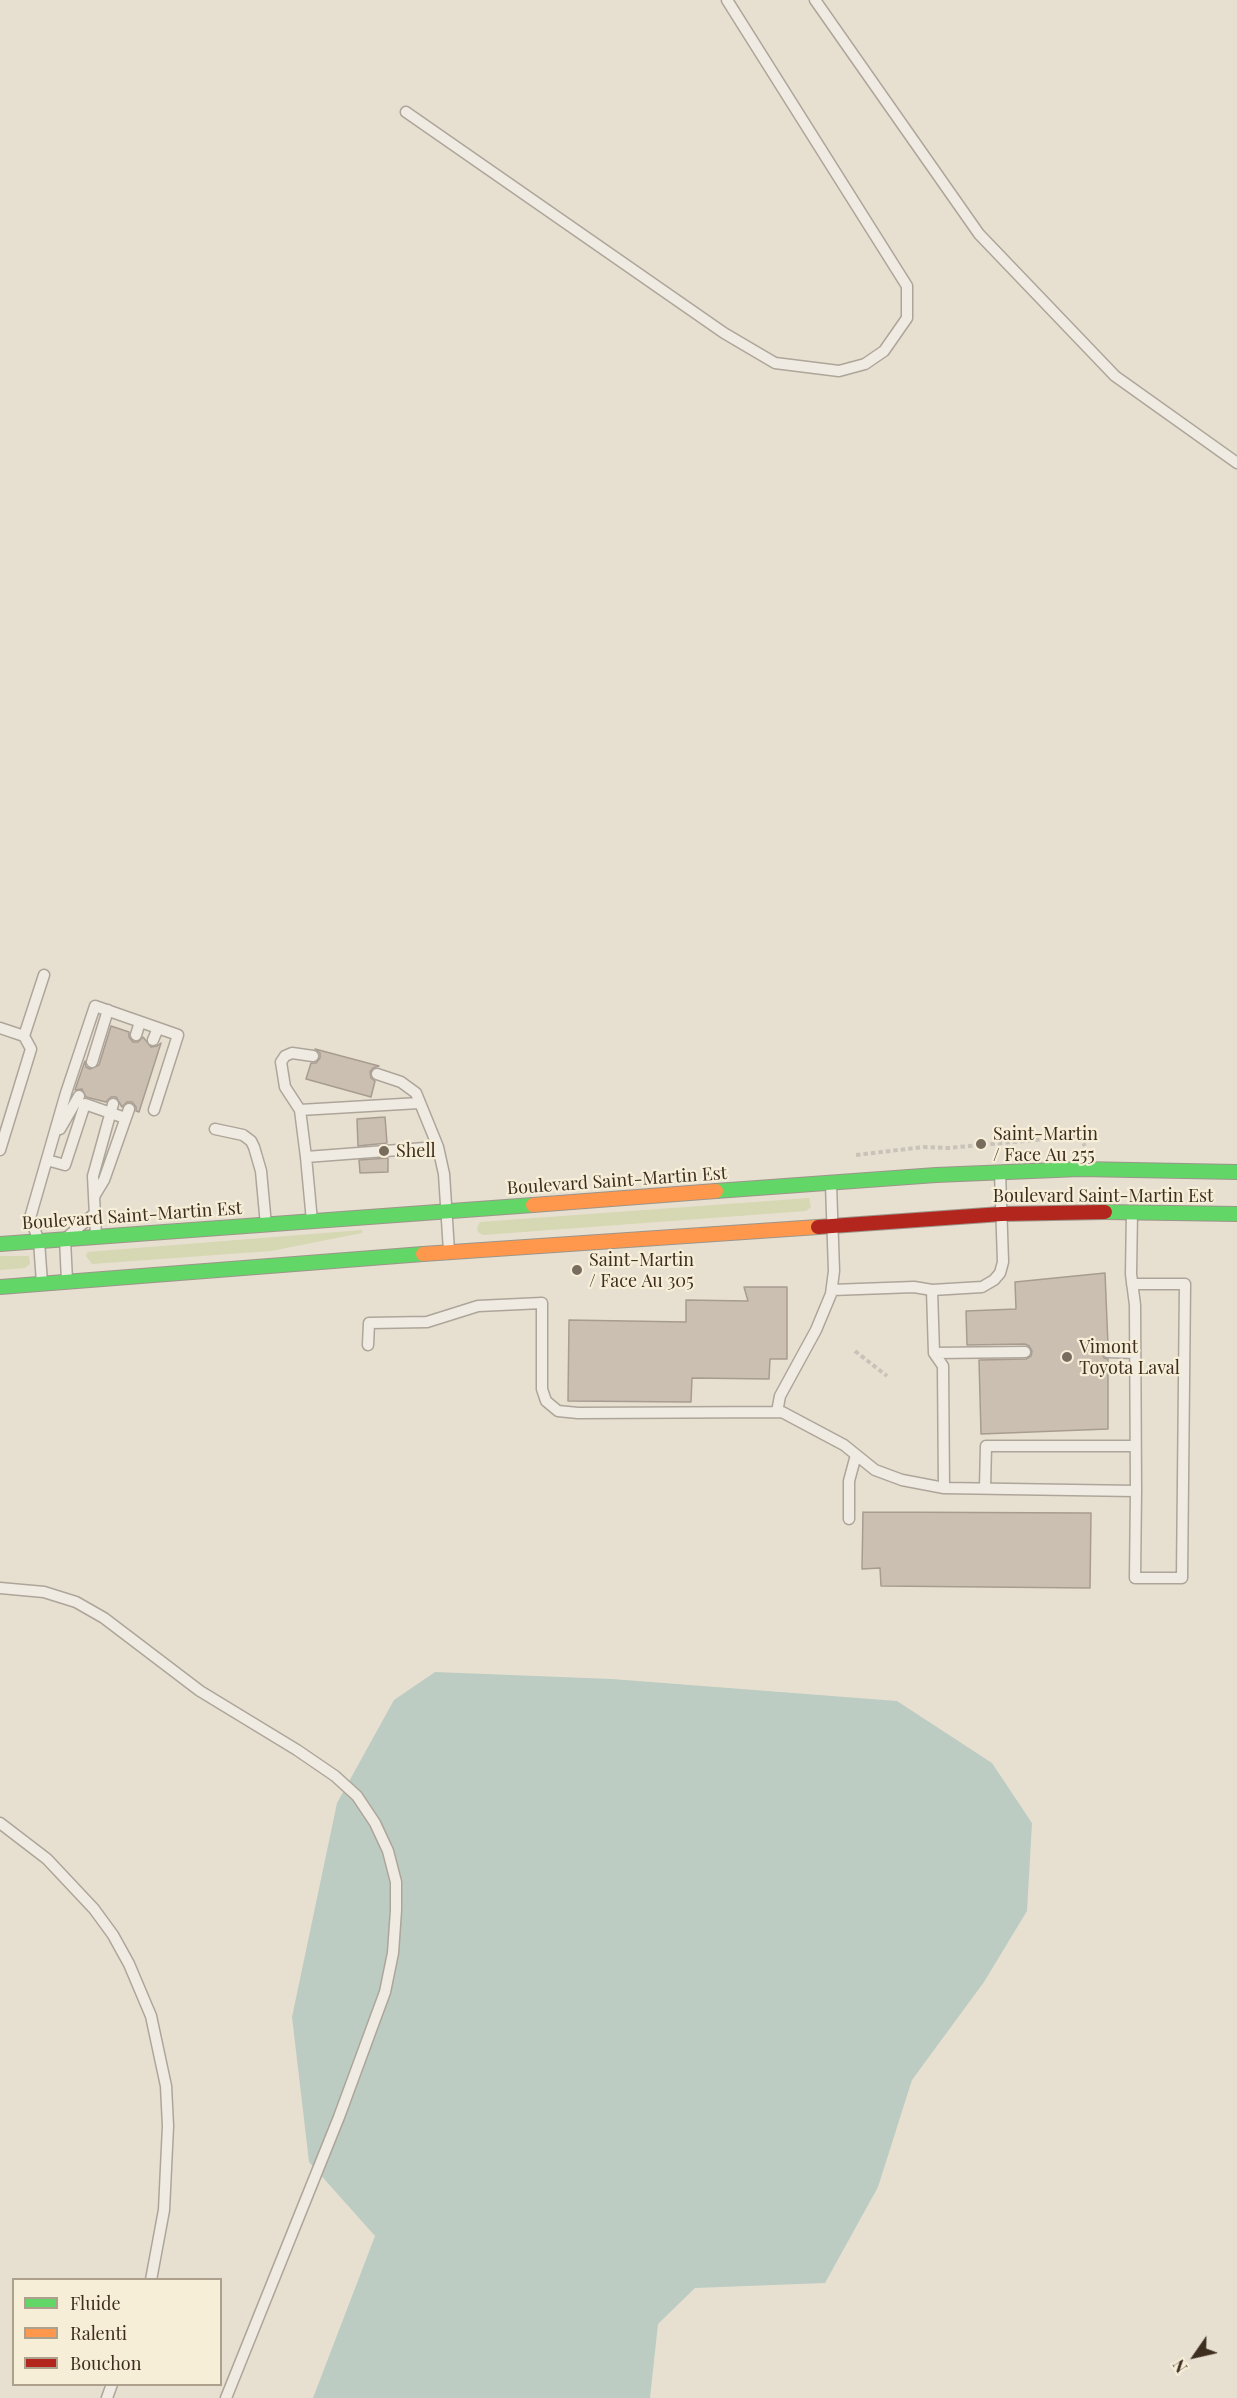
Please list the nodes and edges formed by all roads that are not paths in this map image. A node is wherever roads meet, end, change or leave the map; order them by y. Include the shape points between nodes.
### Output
1 (727, 0) edge
2 (815, 0) edge
3 (406, 112) dead end
4 (1237, 463) edge
5 (44, 975) dead end
6 (108, 1010) junction
7 (140, 1022) junction
8 (0, 1028) edge
9 (158, 1028) junction
10 (136, 1035) dead end
11 (24, 1036) junction
12 (153, 1040) dead end
13 (313, 1056) dead end
14 (92, 1062) dead end
15 (377, 1074) dead end
16 (79, 1096) dead end
17 (419, 1103) junction
18 (112, 1108) junction
19 (154, 1110) dead end
20 (300, 1110) junction
21 (215, 1129) dead end
22 (52, 1142) junction
23 (438, 1147) junction
24 (0, 1150) edge
25 (306, 1157) junction
26 (47, 1160) junction
27 (1000, 1172) junction
28 (1237, 1172) edge
29 (831, 1183) junction
30 (95, 1195) junction
31 (1132, 1211) junction
32 (447, 1212) junction
33 (94, 1214) junction
34 (1001, 1214) junction
35 (1237, 1214) edge
36 (312, 1222) junction
37 (266, 1225) junction
38 (833, 1225) junction
39 (96, 1237) junction
40 (65, 1239) junction
41 (39, 1241) junction
42 (0, 1244) edge
43 (449, 1252) junction
44 (67, 1281) junction
45 (42, 1283) junction
46 (1132, 1284) junction
47 (0, 1287) edge
48 (832, 1290) junction
49 (932, 1290) junction
50 (368, 1345) dead end
51 (1025, 1352) dead end
52 (1108, 1352) dead end
53 (934, 1353) junction
54 (1135, 1353) junction
55 (777, 1412) junction
56 (1136, 1446) junction
57 (856, 1455) junction
58 (944, 1488) junction
59 (985, 1488) junction
60 (1136, 1491) junction
61 (849, 1519) dead end
62 (0, 1588) edge
63 (0, 1823) edge
64 (151, 2278) edge
65 (226, 2398) edge

1 - 3 lane via 908,286 907,318 884,351 865,364 839,371 775,363 724,333
2 - 4 lane via 979,234 1115,376
5 - 11 lane
6 - 7 lane
6 - 14 lane
6 - 22 lane via 94,1006
7 - 9 lane
7 - 10 lane
8 - 11 lane
9 - 12 lane
9 - 19 lane via 178,1035
11 - 24 lane via 31,1048
13 - 20 lane via 292,1053 281,1062 285,1087
15 - 17 lane via 413,1090
16 - 22 lane
17 - 20 lane
17 - 23 lane
18 - 26 lane via 85,1104 65,1165
18 - 30 lane via 93,1176
18 - 30 lane via 127,1113
20 - 25 lane
21 - 37 lane via 243,1135 251,1141 261,1171
22 - 26 lane
23 - 25 lane
23 - 32 lane
25 - 36 lane
26 - 41 lane via 30,1218
27 - 28 main road, Boulevard Saint-Martin Est via 1135,1168
27 - 29 main road, Boulevard Saint-Martin Est
27 - 34 lane
29 - 32 main road, Boulevard Saint-Martin Est
29 - 38 lane
30 - 33 lane
31 - 34 main road, Boulevard Saint-Martin Est
31 - 35 main road, Boulevard Saint-Martin Est
31 - 46 lane
32 - 36 main road, Boulevard Saint-Martin Est
32 - 43 lane
33 - 39 lane
33 - 40 lane
34 - 38 main road, Boulevard Saint-Martin Est
34 - 49 lane via 1003,1262 994,1280 975,1288
36 - 37 main road, Boulevard Saint-Martin Est
37 - 39 main road, Boulevard Saint-Martin Est
38 - 43 main road, Boulevard Saint-Martin Est
38 - 48 lane
39 - 40 main road, Boulevard Saint-Martin Est
40 - 41 main road, Boulevard Saint-Martin Est
40 - 44 lane
41 - 42 main road, Boulevard Saint-Martin Est
41 - 45 lane
43 - 44 main road, Boulevard Saint-Martin Est
44 - 45 main road, Boulevard Saint-Martin Est
45 - 47 main road, Boulevard Saint-Martin Est
46 - 54 lane
46 - 60 lane via 1185,1284 1182,1578 1135,1578
48 - 49 lane
48 - 55 lane via 816,1330 780,1396
49 - 53 lane
50 - 55 lane via 369,1323 427,1322 478,1306 542,1303 542,1389 546,1401 558,1411
51 - 53 lane
52 - 54 lane
53 - 58 lane via 943,1366
54 - 56 lane
55 - 57 lane via 792,1416
56 - 59 lane via 986,1446
56 - 60 lane
57 - 58 lane via 885,1475
57 - 61 lane via 849,1481
58 - 59 lane
59 - 60 lane
62 - 65 lane via 76,1602 104,1618 200,1691 335,1776 357,1796 388,1851 396,1882 396,1910 385,1992
63 - 64 lane via 47,1859 94,1910 129,1964 151,2016 166,2086 168,2126 164,2210

